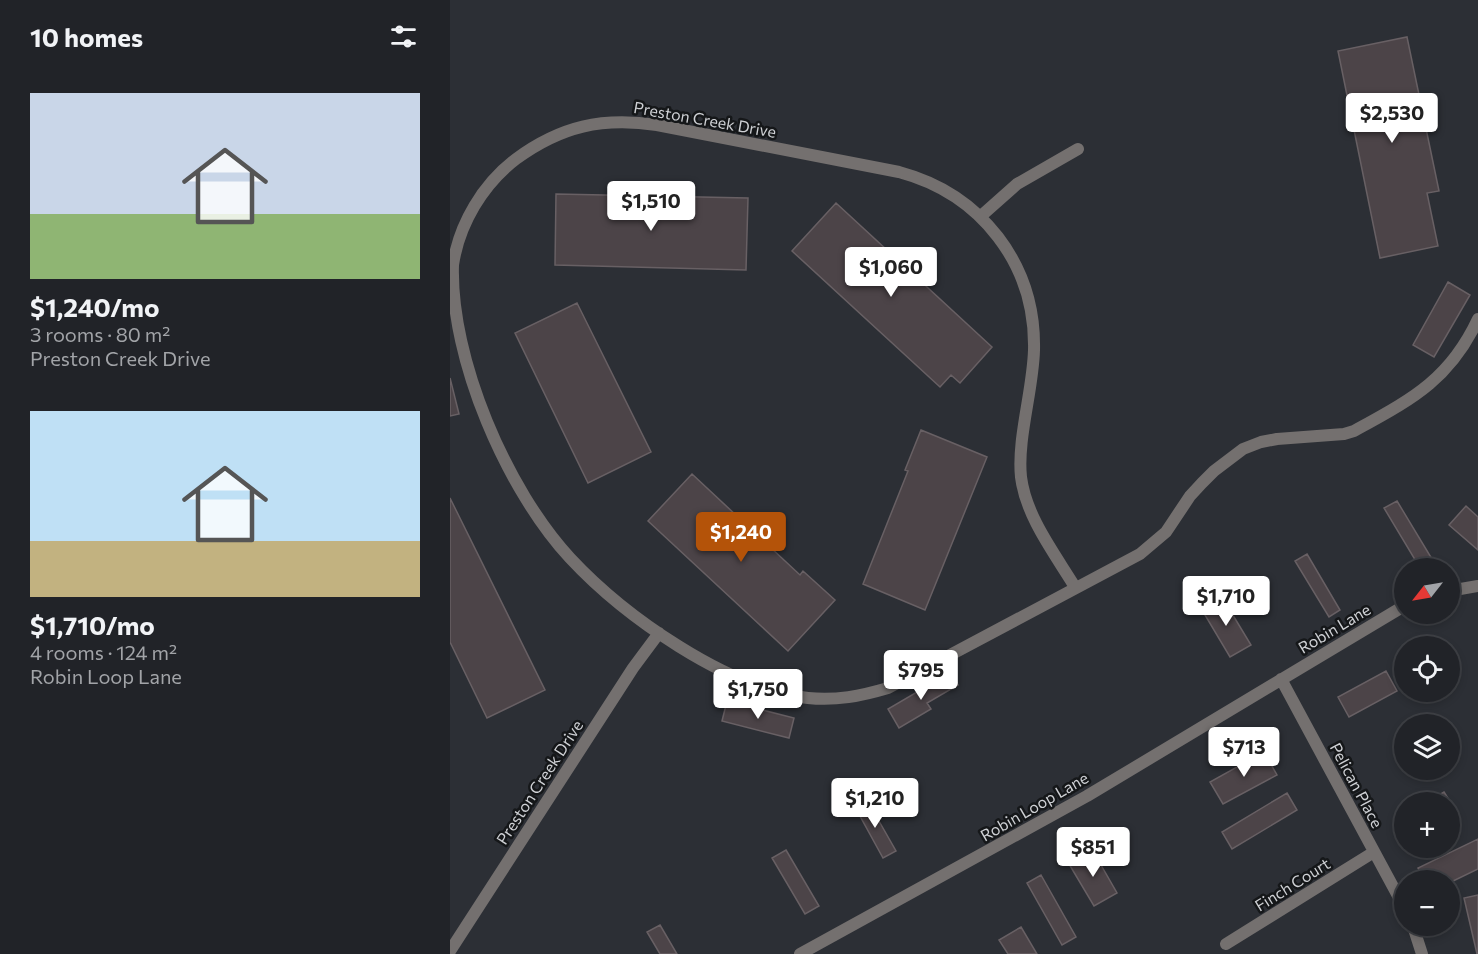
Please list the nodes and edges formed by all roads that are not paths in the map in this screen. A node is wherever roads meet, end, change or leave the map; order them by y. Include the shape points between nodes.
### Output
1 (1078, 149) dead end
2 (981, 216) junction
3 (1478, 319) edge
4 (1478, 586) edge
5 (1075, 587) junction
6 (1460, 589) edge
7 (1394, 612) edge
8 (659, 633) junction
9 (1281, 679) junction
10 (1374, 852) junction
11 (1394, 889) edge
12 (1416, 936) edge
13 (1226, 944) dead end
14 (819, 949) edge
15 (450, 951) edge
16 (800, 954) edge
17 (1422, 954) edge

1 - 2 street via 1017,184
2 - 5 street, Preston Creek Drive via 1016,266 1032,318 1034,351 1021,457 1025,493 1039,528
2 - 8 street, Preston Creek Drive via 946,190 917,177 637,122 598,123 561,133 521,155 493,180 468,217 453,273 453,309 477,406 517,484 556,541 590,578
3 - 5 street, Preston Creek Drive via 1445,371 1408,401 1344,434 1277,439 1243,450 1202,483 1155,543
4 - 6 street
5 - 8 street, Preston Creek Drive via 888,688 849,699 806,698 747,681
7 - 9 street, Robin Lane
8 - 15 street, Preston Creek Drive
9 - 10 street, Pelican Place
9 - 14 street, Robin Loop Lane via 1077,802
10 - 11 street, Pelican Place
10 - 13 street, Finch Court
12 - 17 street
14 - 16 street, Robin Loop Lane

